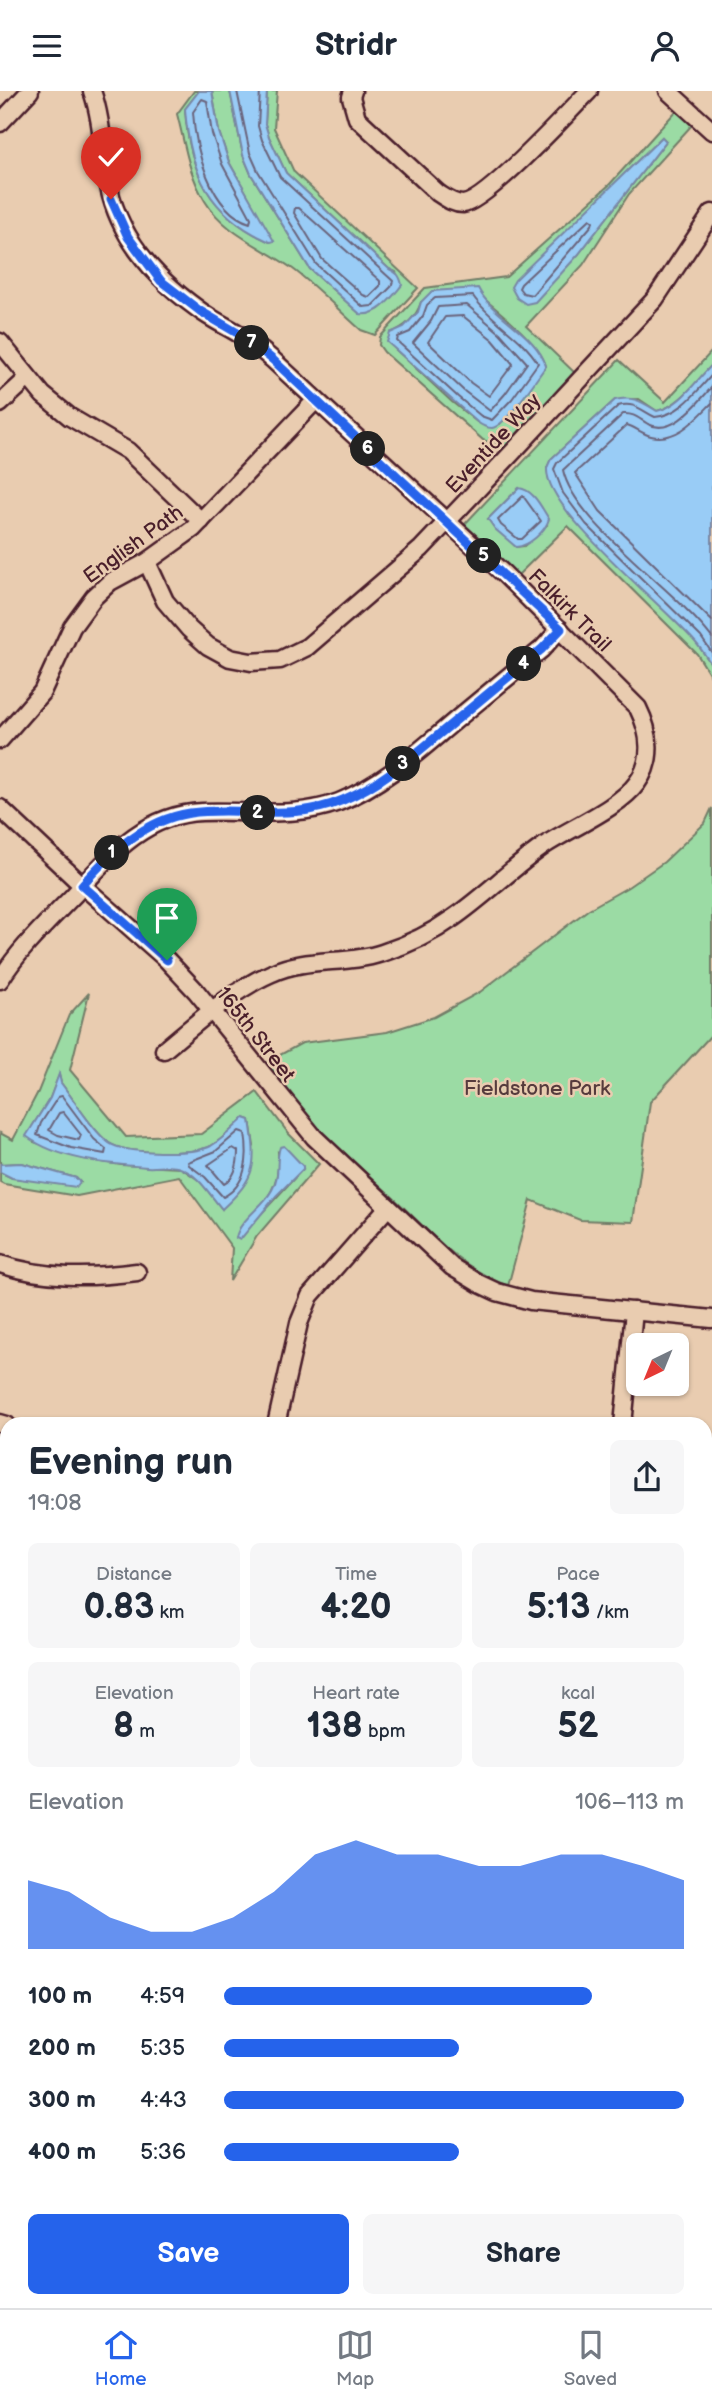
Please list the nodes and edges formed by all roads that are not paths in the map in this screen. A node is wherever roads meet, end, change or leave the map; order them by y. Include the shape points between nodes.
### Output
1 (30, 91) edge
2 (92, 91) edge
3 (353, 91) edge
4 (589, 91) edge
5 (668, 91) edge
6 (0, 123) edge
7 (712, 131) edge
8 (712, 213) edge
9 (0, 342) edge
10 (28, 378) junction
11 (316, 400) junction
12 (0, 404) edge
13 (201, 521) junction
14 (447, 522) junction
15 (147, 562) junction
16 (561, 629) junction
17 (0, 740) edge
18 (0, 808) edge
19 (82, 885) junction
20 (0, 980) edge
21 (212, 1011) junction
22 (164, 1050) dead end
23 (388, 1207) junction
24 (0, 1264) edge
25 (137, 1272) dead end
26 (634, 1311) junction
27 (712, 1319) edge
28 (278, 1417) edge
29 (623, 1417) edge

1 - 6 street
2 - 11 street, Falkirk Trail via 100,112 111,199 128,237 161,281 246,338
3 - 4 street via 357,118 438,193 465,204 496,182
5 - 7 street
8 - 14 street, Eventide Way via 655,299
9 - 10 street
10 - 12 street
10 - 13 street via 70,417 128,451
11 - 13 street, English Path
11 - 14 street, Falkirk Trail
13 - 15 street, English Path
14 - 15 street, Eventide Way via 307,647 280,660 230,658 208,646 165,601
14 - 16 street, Falkirk Trail
15 - 17 street, English Path via 110,582 94,597 72,627 42,692
16 - 19 street via 407,761 363,791 325,807 293,813 180,815 129,839
16 - 21 street, Falkirk Trail via 638,708 646,724 649,754 631,791 541,848 453,919 415,941 379,954 276,971 247,984
18 - 19 street, 165th Street
19 - 20 street via 32,937
19 - 21 street, 165th Street via 167,960
21 - 22 street, Falkirk Trail
21 - 23 street, 165th Street via 304,1127
23 - 26 street, 165th Street via 452,1267 497,1292 531,1301
23 - 28 street via 310,1296 299,1323
24 - 25 street via 53,1276
26 - 27 street, 165th Street
26 - 29 street

